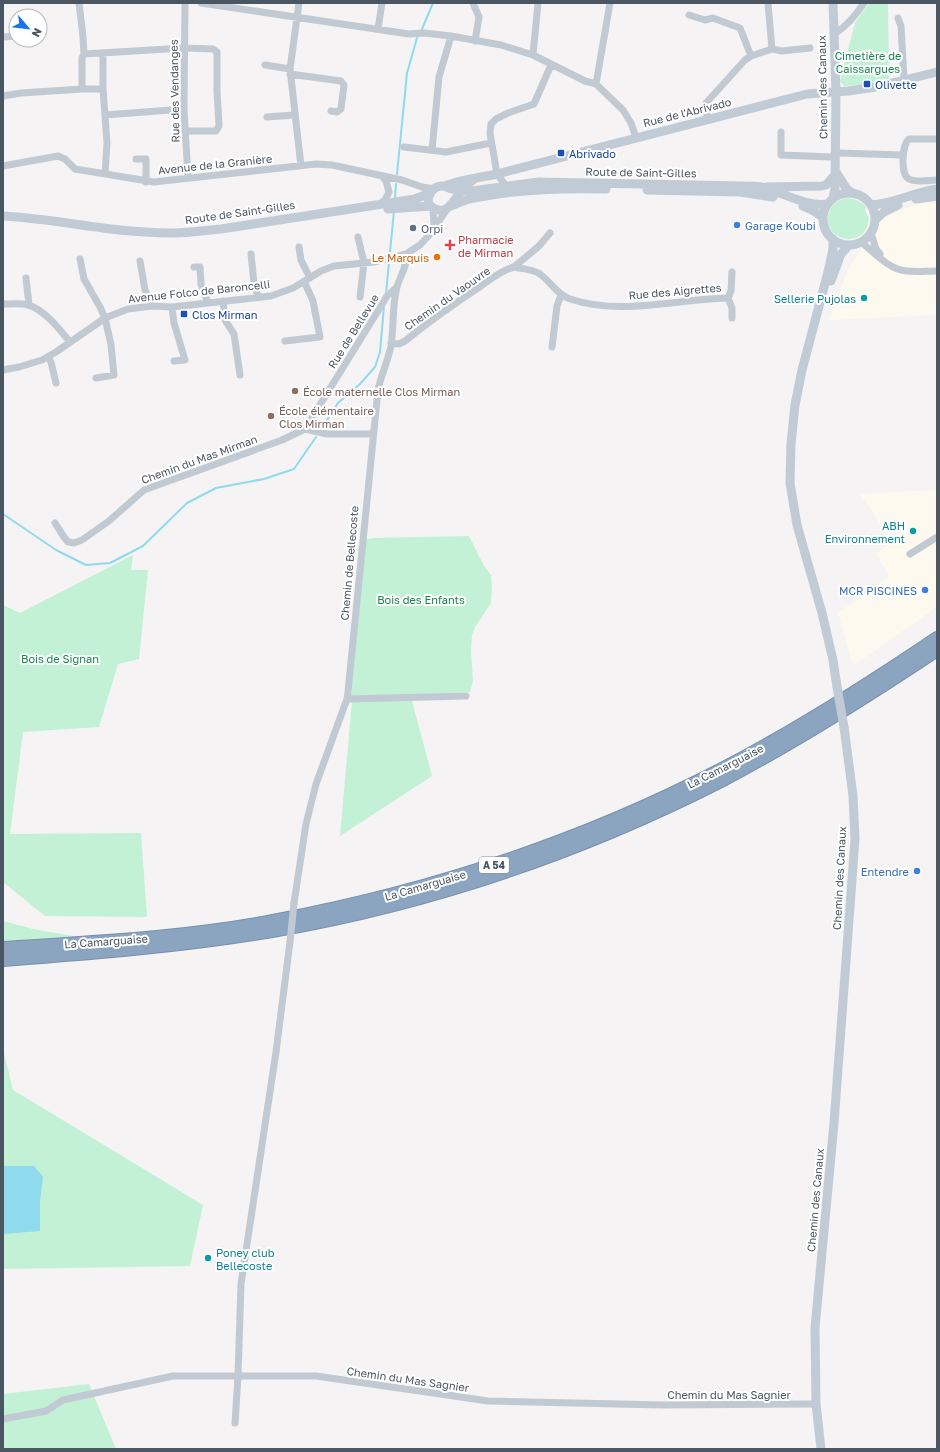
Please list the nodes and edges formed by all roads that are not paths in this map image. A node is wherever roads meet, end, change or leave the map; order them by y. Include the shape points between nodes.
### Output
1 (79, 3) edge
2 (185, 3) edge
3 (201, 3) edge
4 (298, 3) edge
5 (382, 3) edge
6 (473, 3) edge
7 (538, 3) edge
8 (610, 3) edge
9 (768, 3) edge
10 (833, 3) edge
11 (864, 3) edge
12 (689, 15) dead end
13 (297, 17) junction
14 (898, 18) dead end
15 (378, 29) junction
16 (834, 34) junction
17 (451, 36) junction
18 (475, 41) junction
19 (184, 48) junction
20 (810, 48) dead end
21 (772, 50) junction
22 (103, 53) junction
23 (84, 54) junction
24 (533, 55) junction
25 (751, 56) junction
26 (265, 65) dead end
27 (551, 66) junction
28 (290, 71) junction
29 (937, 72) edge
30 (904, 80) junction
31 (596, 84) junction
32 (82, 89) junction
33 (103, 89) junction
34 (836, 92) junction
35 (3, 96) edge
36 (184, 109) junction
37 (331, 111) dead end
38 (105, 115) junction
39 (294, 115) junction
40 (267, 117) dead end
41 (708, 120) junction
42 (185, 131) junction
43 (781, 132) dead end
44 (636, 138) junction
45 (937, 139) edge
46 (491, 143) junction
47 (404, 147) dead end
48 (432, 150) junction
49 (903, 155) junction
50 (833, 156) junction
51 (136, 159) dead end
52 (3, 166) edge
53 (301, 166) junction
54 (835, 172) junction
55 (105, 174) junction
56 (497, 174) junction
57 (382, 176) junction
58 (188, 178) junction
59 (474, 179) junction
60 (937, 180) edge
61 (146, 182) junction
62 (409, 184) junction
63 (507, 187) junction
64 (762, 187) junction
65 (448, 188) junction
66 (937, 189) edge
67 (462, 190) junction
68 (432, 191) junction
69 (852, 193) junction
70 (421, 196) junction
71 (937, 196) edge
72 (830, 201) junction
73 (380, 204) junction
74 (871, 205) junction
75 (431, 206) junction
76 (450, 206) junction
77 (3, 216) edge
78 (823, 217) junction
79 (875, 220) junction
80 (3, 222) edge
81 (431, 233) junction
82 (550, 233) dead end
83 (870, 233) junction
84 (358, 237) dead end
85 (833, 239) junction
86 (861, 242) junction
87 (848, 245) junction
88 (298, 246) dead end
89 (251, 254) dead end
90 (406, 254) junction
91 (80, 259) dead end
92 (883, 260) junction
93 (140, 261) dead end
94 (364, 263) junction
95 (194, 267) dead end
96 (514, 267) junction
97 (937, 271) edge
98 (732, 272) dead end
99 (26, 278) dead end
100 (307, 280) junction
101 (397, 287) junction
102 (561, 295) junction
103 (258, 297) junction
104 (360, 297) dead end
105 (728, 298) junction
106 (223, 301) junction
107 (208, 303) junction
108 (3, 304) edge
109 (29, 305) junction
110 (152, 306) junction
111 (172, 307) junction
112 (817, 316) junction
113 (105, 318) junction
114 (732, 318) dead end
115 (285, 340) dead end
116 (70, 342) junction
117 (391, 343) junction
118 (552, 347) dead end
119 (48, 357) junction
120 (174, 361) dead end
121 (3, 370) edge
122 (240, 375) dead end
123 (96, 378) dead end
124 (56, 383) dead end
125 (305, 429) junction
126 (373, 432) junction
127 (56, 523) dead end
128 (937, 537) edge
129 (910, 554) dead end
130 (937, 638) edge
131 (937, 650) edge
132 (466, 696) dead end
133 (347, 699) junction
134 (199, 932) junction
135 (141, 934) dead end
136 (3, 948) edge
137 (103, 952) junction
138 (3, 960) edge
139 (3, 965) edge
140 (238, 1376) junction
141 (816, 1404) junction
142 (3, 1419) edge
143 (235, 1423) dead end
144 (821, 1449) edge

1 - 23 street
2 - 19 street, Rue des Vendanges
3 - 13 street
4 - 13 street
5 - 15 street
6 - 18 street via 479,17
7 - 24 street
8 - 31 street
9 - 21 street
10 - 16 main road, Chemin des Canaux
11 - 16 street via 844,28
12 - 25 street via 705,20 713,18 740,28
13 - 15 street
13 - 28 street
14 - 30 street via 901,26
15 - 17 street via 409,34
16 - 34 main road, Chemin des Canaux
17 - 18 street
17 - 48 street via 439,77
18 - 24 street
19 - 22 street
19 - 36 street, Rue des Vendanges
19 - 42 street via 213,49 217,52 219,126 216,131
20 - 21 street
21 - 25 street
22 - 23 street
22 - 33 street
23 - 32 street
24 - 27 street
25 - 41 street via 706,103
26 - 28 street
27 - 31 street
27 - 46 street via 534,104 508,113 491,124
28 - 37 street via 341,81 344,85 341,109 337,112
28 - 39 street
29 - 30 main road, Rue de l'Abrivado
30 - 34 main road, Rue de l'Abrivado via 848,92
31 - 44 street via 623,110
32 - 33 street
32 - 35 street
33 - 38 street
34 - 41 main road, Rue de l'Abrivado via 807,94
34 - 50 main road, Chemin des Canaux
36 - 38 street
36 - 42 street, Rue des Vendanges
38 - 55 street
39 - 40 street
39 - 53 street
41 - 44 main road, Rue de l'Abrivado
42 - 58 street, Rue des Vendanges
43 - 50 street via 781,156
44 - 56 main road, Rue de l'Abrivado
45 - 49 street via 909,139
46 - 48 street via 446,152
46 - 56 street
47 - 48 street
49 - 50 street via 838,153
49 - 60 street via 906,178
50 - 54 main road, Chemin des Canaux
51 - 61 street via 146,159
52 - 55 street, Avenue de la Granière via 58,156 75,169
53 - 57 street, Avenue de la Granière via 332,165
53 - 58 street, Avenue de la Granière
54 - 64 main road via 822,186
54 - 69 main road
54 - 72 main road, Chemin des Canaux via 835,189
55 - 61 street, Avenue de la Granière
56 - 59 main road, Rue de l'Abrivado
56 - 63 street
57 - 62 street, Avenue de la Granière
57 - 73 street via 389,192
58 - 61 street, Avenue de la Granière
59 - 65 main road, Rue de l'Abrivado via 464,179
59 - 67 main road
62 - 68 street, Avenue de la Granière
62 - 70 street, Avenue de la Granière
63 - 64 main road, Route de Saint-Gilles via 539,182 574,182
63 - 67 main road, Route de Saint-Gilles
64 - 72 main road, Route de Saint-Gilles via 812,204 820,205
65 - 67 main road, Route de Saint-Gilles
65 - 68 main road via 440,186
65 - 76 main road via 454,198
66 - 74 main road via 883,205
67 - 76 main road
68 - 70 main road, Route de Saint-Gilles
68 - 75 main road via 428,198
69 - 72 main road via 840,194
69 - 74 main road via 866,199
70 - 73 main road, Route de Saint-Gilles
70 - 75 street, Avenue de la Granière
71 - 79 main road via 919,198 893,206
72 - 78 main road
73 - 77 main road, Route de Saint-Gilles via 221,229 174,233
74 - 79 main road
75 - 76 main road via 440,210
75 - 80 main road, Route de Saint-Gilles via 368,210 210,234 174,236
75 - 81 street via 434,225
76 - 78 main road, Route de Saint-Gilles via 473,198 562,189 740,192 779,198 810,209
76 - 81 street
78 - 85 main road via 827,233
79 - 83 main road
81 - 90 street via 420,245
82 - 96 street, Chemin du Vaouvre
83 - 86 main road
83 - 92 street
84 - 94 street
85 - 87 main road via 840,244
85 - 112 main road, Chemin des Canaux via 830,266
86 - 87 main road
86 - 92 street
87 - 112 main road, Chemin des Canaux
88 - 100 street
89 - 103 street
90 - 94 street, Avenue Folco de Baroncelli
90 - 101 street, Chemin de Bellecoste via 407,259
91 - 113 street via 84,279
92 - 97 street via 904,270
93 - 110 street via 145,290
94 - 100 street, Avenue Folco de Baroncelli via 334,266
94 - 104 street
95 - 107 street via 200,267 201,284
96 - 102 street, Rue des Aigrettes via 540,274
96 - 117 street, Chemin du Vaouvre via 451,306 405,341 399,344
98 - 105 street, Rue des Aigrettes
99 - 109 street
100 - 103 street, Avenue Folco de Baroncelli via 271,296
100 - 115 street via 320,337
101 - 117 street, Chemin de Bellecoste
101 - 125 street, Rue de Bellevue via 387,296
102 - 105 street, Rue des Aigrettes via 592,305 623,307
102 - 118 street via 557,306
103 - 106 street, Avenue Folco de Baroncelli
105 - 114 street
106 - 107 street, Avenue Folco de Baroncelli
106 - 122 street via 225,320 234,334
107 - 111 street, Avenue Folco de Baroncelli
108 - 109 street
109 - 116 street via 50,319
110 - 111 street, Avenue Folco de Baroncelli
110 - 113 street, Avenue Folco de Baroncelli via 128,309
111 - 120 street via 185,360
112 - 141 main road, Chemin des Canaux, bridge via 795,405 790,483 797,524 833,660 853,796 854,858 815,1328
113 - 116 street, Avenue Folco de Baroncelli
113 - 123 street via 114,376
116 - 119 street, Avenue Folco de Baroncelli
117 - 126 street, Chemin de Bellecoste via 380,377
119 - 121 street, Avenue Folco de Baroncelli
119 - 124 street
125 - 126 street via 327,434
125 - 127 street, Chemin du Mas Mirman via 282,440 144,490 82,540 68,542
126 - 133 street, Chemin de Bellecoste
128 - 129 street
130 - 134 highway, La Camarguaise / A 54 via 856,692 765,746 605,824 499,863 406,891 271,921
131 - 137 highway, La Camarguaise / A 54 via 816,728 722,780 649,815 543,858 410,900 351,914 235,936
132 - 133 street
133 - 140 street, Chemin de Bellecoste, bridge via 316,784 306,824 276,1052 241,1284
134 - 135 highway
134 - 136 highway, La Camarguaise / A 54 via 127,940
137 - 138 highway, La Camarguaise / A 54
137 - 139 highway
140 - 141 street, Chemin du Mas Sagnier via 316,1376 488,1401 663,1405
140 - 142 street, Chemin du Mas Sagnier via 173,1376 63,1400 46,1411
140 - 143 street, Chemin de Bellecoste
141 - 144 main road, Chemin des Canaux

